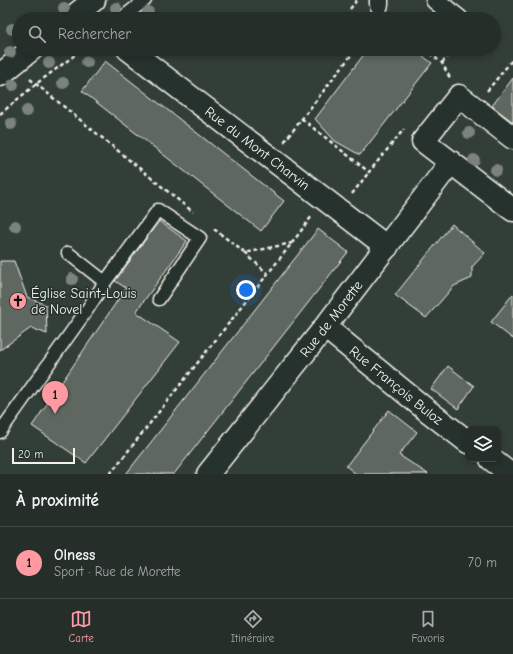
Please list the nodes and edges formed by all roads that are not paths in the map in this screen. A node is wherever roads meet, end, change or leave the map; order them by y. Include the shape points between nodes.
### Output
1 (145, 0) edge
2 (435, 0) edge
3 (130, 12) edge
4 (450, 12) edge
5 (23, 56) edge
6 (137, 56) edge
7 (7, 69) edge
8 (513, 138) edge
9 (451, 162) junction
10 (513, 210) edge
11 (386, 247) junction
12 (68, 252) dead end
13 (105, 282) junction
14 (159, 299) dead end
15 (325, 328) junction
16 (0, 432) edge
17 (465, 440) edge
18 (495, 462) edge
19 (208, 474) edge
20 (510, 474) edge

1 - 3 lane
2 - 4 street
5 - 7 street
6 - 11 street, Rue du Mont Charvin
8 - 9 street via 466,102 423,142
9 - 10 street
9 - 11 street, Rue de Morette
11 - 15 street, Rue de Morette
12 - 13 lane
13 - 14 lane via 158,210 200,238
13 - 16 lane via 88,310
15 - 17 street, Rue François Buloz
15 - 19 street, Rue de Morette
18 - 20 street

